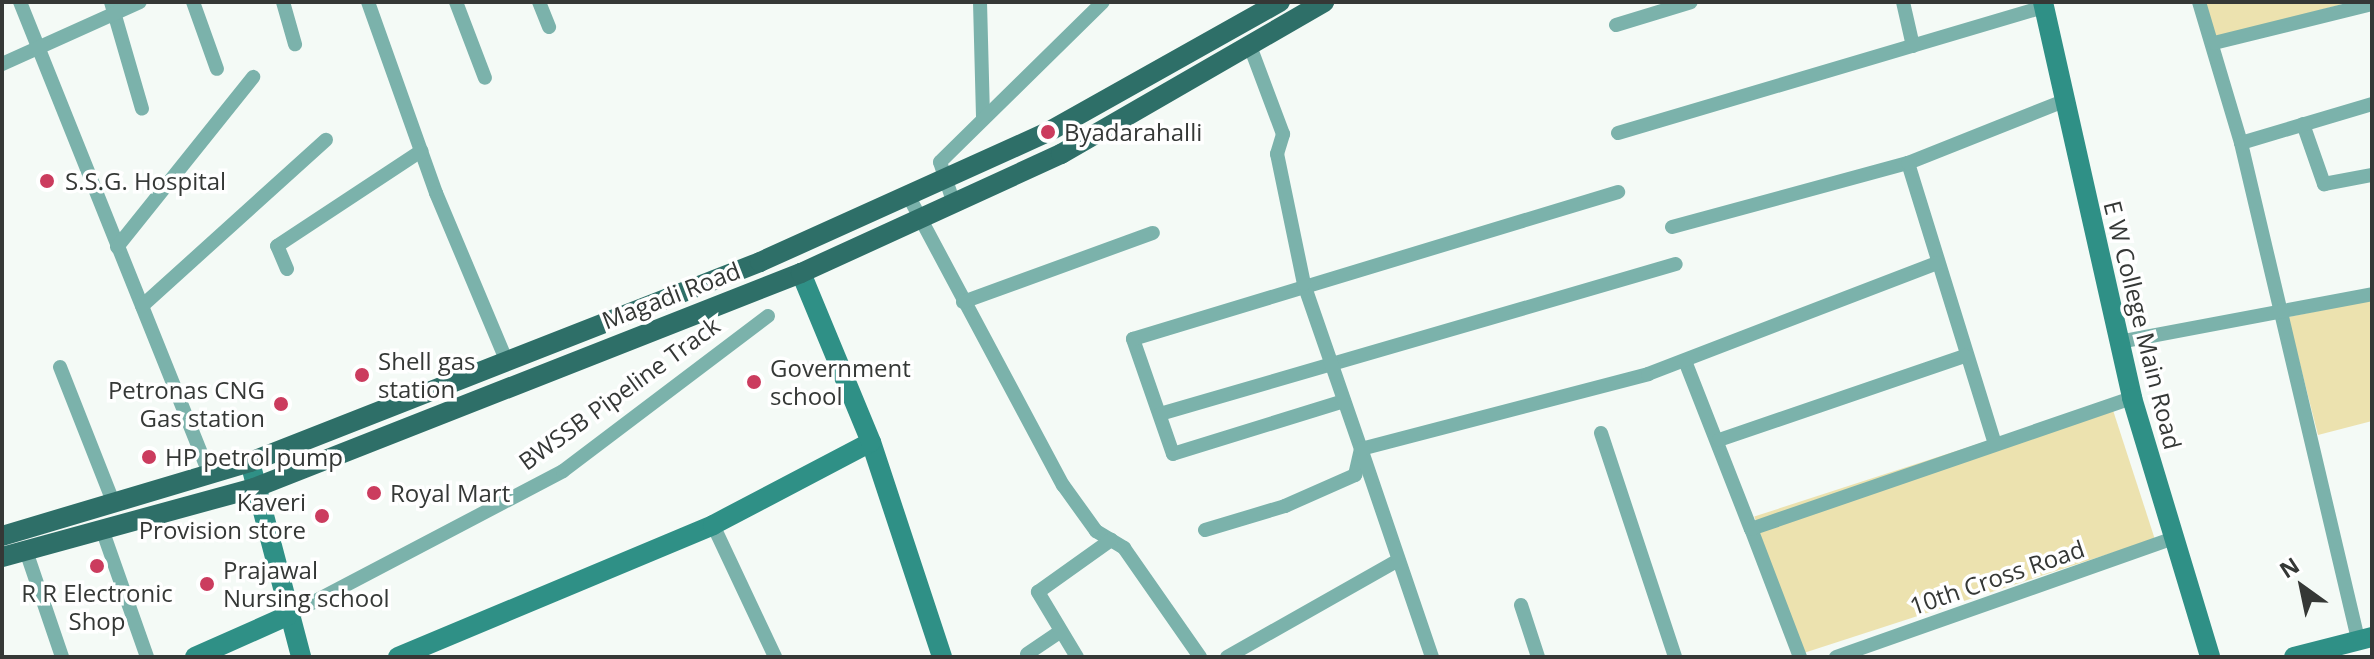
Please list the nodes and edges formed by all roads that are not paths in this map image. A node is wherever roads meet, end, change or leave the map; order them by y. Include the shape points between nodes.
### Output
1 (20, 2) edge
2 (140, 2) edge
3 (193, 2) edge
4 (283, 2) edge
5 (368, 2) edge
6 (456, 2) edge
7 (539, 2) edge
8 (980, 2) edge
9 (1103, 2) edge
10 (1280, 2) edge
11 (1324, 2) edge
12 (1691, 2) edge
13 (1903, 2) edge
14 (2199, 2) edge
15 (2043, 4) edge
16 (2372, 4) edge
17 (112, 7) edge
18 (1616, 25) dead end
19 (549, 27) dead end
20 (2214, 43) junction
21 (295, 44) dead end
22 (1913, 46) junction
23 (37, 47) junction
24 (1251, 49) junction
25 (2, 64) edge
26 (217, 69) dead end
27 (253, 77) dead end
28 (485, 78) dead end
29 (2061, 102) junction
30 (2372, 104) edge
31 (142, 109) dead end
32 (983, 119) junction
33 (2303, 124) junction
34 (1618, 133) dead end
35 (326, 140) dead end
36 (2241, 143) junction
37 (421, 151) junction
38 (1908, 163) junction
39 (2372, 175) edge
40 (944, 182) junction
41 (1618, 192) dead end
42 (909, 197) junction
43 (954, 204) junction
44 (921, 220) junction
45 (1672, 227) dead end
46 (1153, 233) dead end
47 (117, 247) junction
48 (1937, 263) junction
49 (1676, 264) dead end
50 (287, 269) dead end
51 (801, 273) junction
52 (1304, 284) junction
53 (2372, 294) edge
54 (963, 302) junction
55 (142, 306) junction
56 (2281, 311) junction
57 (768, 316) dead end
58 (2119, 342) junction
59 (1965, 356) junction
60 (1685, 361) junction
61 (507, 362) junction
62 (1327, 362) junction
63 (60, 367) dead end
64 (2132, 398) junction
65 (1344, 401) junction
66 (1160, 414) junction
67 (1601, 433) dead end
68 (1719, 440) junction
69 (1994, 441) junction
70 (871, 442) junction
71 (1361, 449) junction
72 (250, 462) junction
73 (209, 473) junction
74 (254, 488) junction
75 (114, 504) junction
76 (713, 525) junction
77 (1751, 529) junction
78 (1205, 530) dead end
79 (103, 532) junction
80 (2, 536) edge
81 (2172, 539) junction
82 (1111, 540) junction
83 (26, 551) junction
84 (2, 557) edge
85 (1397, 561) junction
86 (1521, 605) dead end
87 (287, 616) junction
88 (1060, 632) junction
89 (2365, 638) edge
90 (1027, 654) dead end
91 (62, 657) edge
92 (147, 657) edge
93 (195, 657) edge
94 (301, 657) edge
95 (398, 657) edge
96 (775, 657) edge
97 (942, 657) edge
98 (1077, 657) edge
99 (1200, 657) edge
100 (1227, 657) edge
101 (1432, 657) edge
102 (1538, 657) edge
103 (1675, 657) edge
104 (1800, 657) edge
105 (1836, 657) edge
106 (2210, 657) edge
107 (2294, 657) edge

1 - 23 street
2 - 17 street
3 - 26 street
4 - 21 street
5 - 37 street
6 - 28 street
7 - 19 street
8 - 32 street
9 - 32 street
10 - 40 main road, Magadi Road via 1048,132
11 - 24 main road, Magadi Road
12 - 18 street
13 - 22 street
14 - 20 street
15 - 22 street
15 - 29 street, E W College Main Road
16 - 20 street
17 - 23 street
17 - 31 street
20 - 36 street
22 - 34 street
23 - 25 street
23 - 47 street
24 - 43 main road, Magadi Road via 1061,154
24 - 52 street via 1283,134 1277,154
27 - 47 street
29 - 38 street
29 - 58 street, E W College Main Road
30 - 33 street
32 - 40 street via 940,162
33 - 36 street
33 - 39 street via 2324,184
35 - 55 street
36 - 56 street
37 - 50 street via 277,246
37 - 61 street
38 - 45 street
38 - 48 street
40 - 42 main road, Magadi Road
40 - 43 street
41 - 52 street
42 - 44 street
42 - 61 main road, Magadi Road
43 - 44 main road, Magadi Road
44 - 51 main road, Magadi Road
44 - 54 street
46 - 54 street
47 - 55 street
48 - 59 street
48 - 60 street
49 - 62 street
51 - 70 street
51 - 74 main road, Magadi Road
52 - 62 street
52 - 66 street via 1133,339
53 - 56 street
54 - 82 street via 1063,485 1088,523
55 - 73 street
56 - 58 street
56 - 89 street
57 - 87 street, BWSSB Pipeline Track via 563,471
58 - 64 street, E W College Main Road
59 - 68 street
59 - 69 street
60 - 68 street
60 - 71 street
61 - 72 main road, Magadi Road
62 - 65 street
62 - 66 street
63 - 75 street
64 - 69 street
64 - 81 street, E W College Main Road
65 - 66 street via 1173,454
65 - 71 street
67 - 103 street
68 - 77 street
69 - 77 street
70 - 76 street
70 - 97 street
71 - 78 street via 1355,475 1285,506
71 - 85 street
72 - 73 main road, Magadi Road
72 - 74 street
73 - 75 main road, Magadi Road
74 - 79 main road, Magadi Road
74 - 87 street via 287,597
75 - 80 main road, Magadi Road
76 - 95 street
76 - 96 street
77 - 104 street
79 - 83 main road, Magadi Road
79 - 92 street
81 - 105 street, 10th Cross Road
81 - 106 street, E W College Main Road
82 - 88 street via 1038,592
82 - 99 street via 1124,548
83 - 84 main road, Magadi Road
83 - 91 street
85 - 100 street
85 - 101 street
86 - 102 street
87 - 93 street, BWSSB Pipeline Track
87 - 94 street
88 - 90 street
88 - 98 street
89 - 107 street

